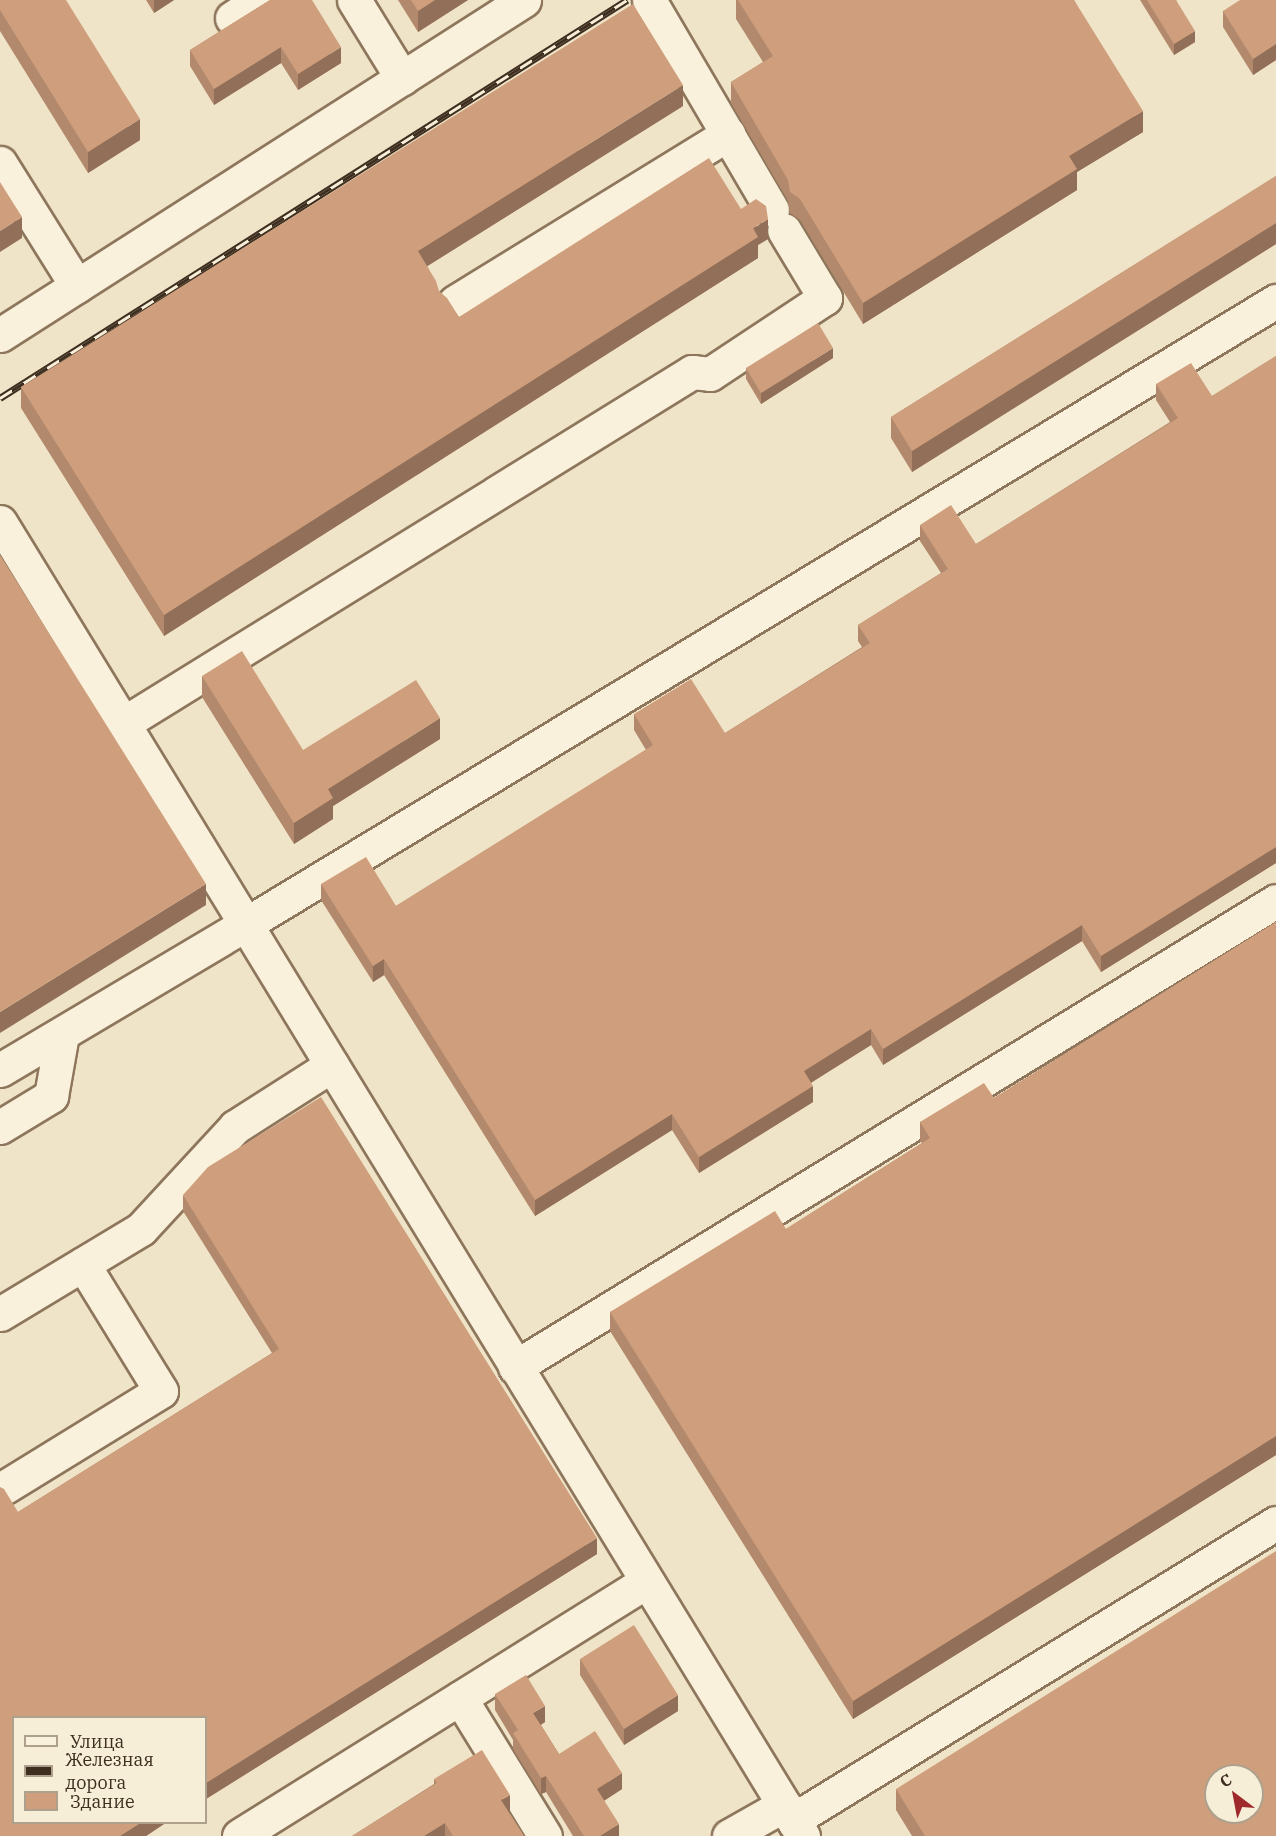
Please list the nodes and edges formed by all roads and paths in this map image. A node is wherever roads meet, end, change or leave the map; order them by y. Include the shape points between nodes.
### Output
1 (260, 0) edge
2 (354, 0) edge
3 (524, 0) edge
4 (649, 0) edge
5 (232, 18) dead end
6 (402, 78) junction
7 (728, 134) junction
8 (0, 163) edge
9 (77, 286) junction
10 (1276, 301) edge
11 (455, 302) dead end
12 (0, 335) edge
13 (0, 522) edge
14 (124, 723) junction
15 (1276, 901) edge
16 (246, 924) junction
17 (62, 1034) junction
18 (332, 1065) junction
19 (0, 1070) edge
20 (0, 1127) edge
21 (83, 1264) junction
22 (0, 1314) edge
23 (515, 1367) junction
24 (5, 1487) edge
25 (1276, 1523) edge
26 (645, 1582) junction
27 (460, 1698) junction
28 (793, 1820) edge
29 (239, 1836) edge
30 (544, 1836) edge
31 (729, 1836) edge

1 - 5 lane
2 - 6 lane
3 - 6 lane
4 - 7 lane
6 - 9 lane
7 - 11 lane
7 - 14 lane via 825,298 710,374 692,372
8 - 9 lane
9 - 12 lane
10 - 16 lane
13 - 14 lane
14 - 16 lane
15 - 23 lane
16 - 17 lane
16 - 18 lane
17 - 19 lane
17 - 20 lane via 51,1096
18 - 21 lane via 235,1127 141,1229
18 - 23 lane
21 - 22 lane
21 - 24 lane via 161,1391
23 - 26 lane
25 - 28 lane
26 - 27 lane
26 - 28 lane
27 - 29 lane
27 - 30 lane
28 - 31 lane

